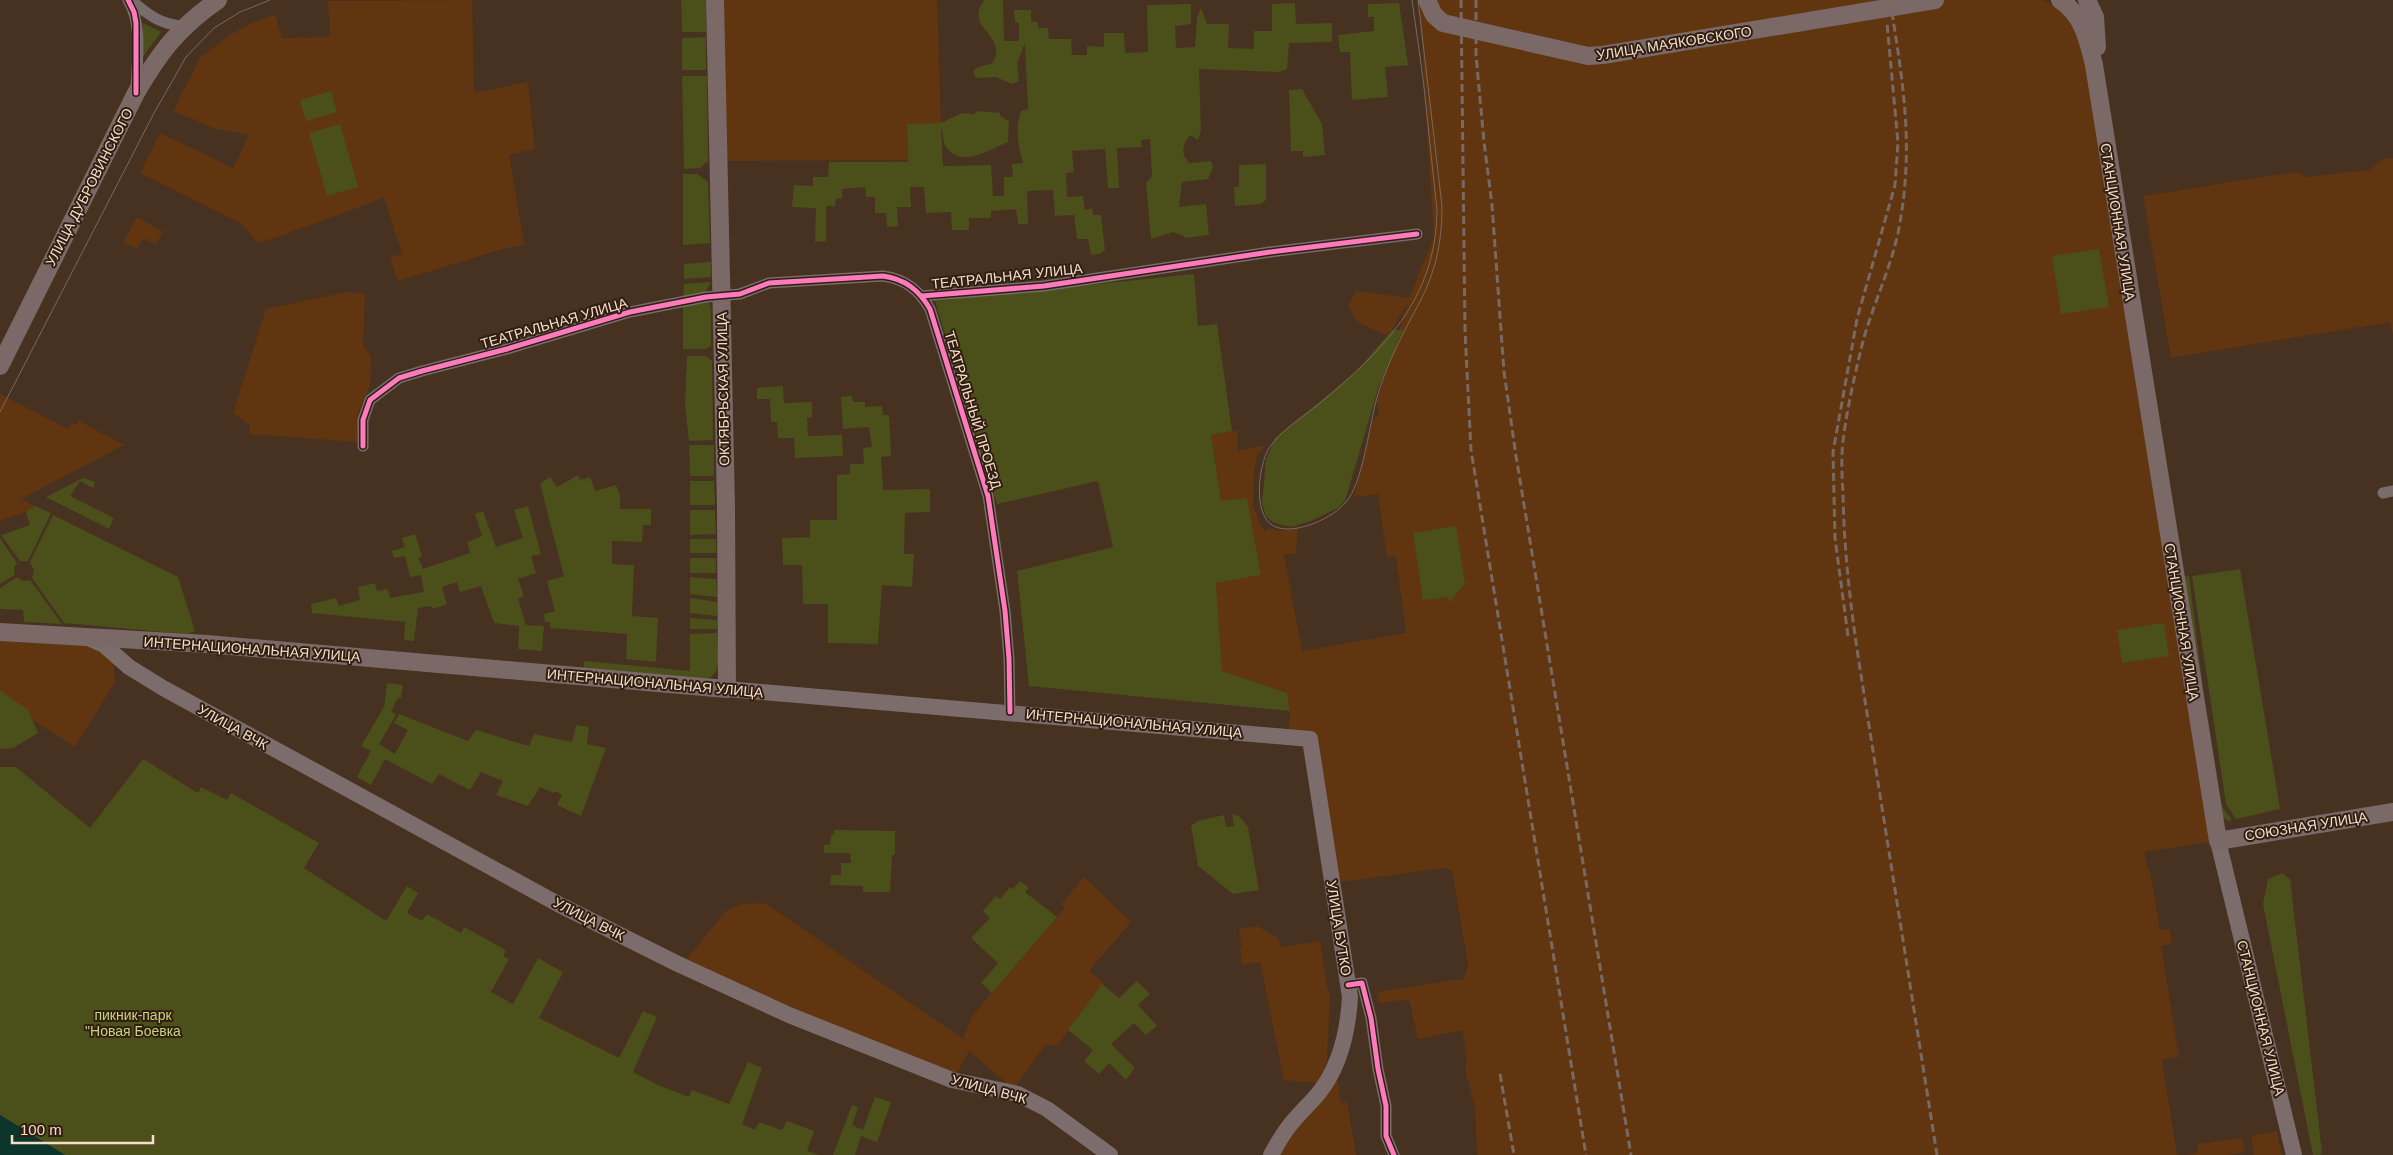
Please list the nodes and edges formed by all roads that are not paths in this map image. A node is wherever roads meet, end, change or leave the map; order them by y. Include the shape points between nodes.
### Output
1 (129, 0) edge
2 (218, 0) edge
3 (715, 0) edge
4 (1427, 0) edge
5 (1935, 0) edge
6 (2060, 0) edge
7 (2088, 0) edge
8 (2094, 9) edge
9 (184, 26) junction
10 (2097, 83) junction
11 (136, 93) junction
12 (1417, 234) dead end
13 (721, 295) junction
14 (922, 296) junction
15 (0, 366) edge
16 (363, 446) dead end
17 (0, 632) edge
18 (88, 638) junction
19 (147, 641) junction
20 (142, 675) junction
21 (728, 689) junction
22 (1010, 712) junction
23 (1310, 740) joint
24 (2393, 812) edge
25 (2218, 841) junction
26 (1348, 985) junction
27 (1110, 1155) edge
28 (1271, 1155) edge
29 (1394, 1155) edge
30 (2294, 1155) edge

1 - 9 street via 153,18
1 - 11 street via 136,23
2 - 9 main road, УЛИЦА ДУБРОВИНСКОГО
3 - 13 main road, ОКТЯБРЬСКАЯ УЛИЦА
4 - 5 main road, УЛИЦА МАЯКОВСКОГО via 1434,16 1443,23 1588,56
6 - 10 main road, СТАНЦИОННАЯ УЛИЦА via 2077,15 2086,33
7 - 8 main road, СТАНЦИОННАЯ УЛИЦА
8 - 10 main road, СТАНЦИОННАЯ УЛИЦА
9 - 11 main road, УЛИЦА ДУБРОВИНСКОГО via 150,69
10 - 25 main road, СТАНЦИОННАЯ УЛИЦА
11 - 15 main road, УЛИЦА ДУБРОВИНСКОГО
12 - 14 street, ТЕАТРАЛЬНАЯ УЛИЦА via 1044,286
13 - 14 street, ТЕАТРАЛЬНАЯ УЛИЦА via 740,294 769,283 883,276 898,278
13 - 16 street, ТЕАТРАЛЬНАЯ УЛИЦА via 630,312 399,378 368,403 363,420
13 - 21 main road, ОКТЯБРЬСКАЯ УЛИЦА
14 - 22 street, ТЕАТРАЛЬНЫЙ ПРОЕЗД via 930,309 988,496 1006,621
17 - 18 main road, ИНТЕРНАЦИОНАЛЬНАЯ УЛИЦА
18 - 19 main road, ИНТЕРНАЦИОНАЛЬНАЯ УЛИЦА
18 - 20 main road, УЛИЦА ВЧК via 104,645
19 - 20 main road via 132,652 132,662
19 - 21 main road, ИНТЕРНАЦИОНАЛЬНАЯ УЛИЦА
20 - 27 main road, УЛИЦА ВЧК via 558,904 678,964 797,1018 952,1080 1026,1097
21 - 22 main road, ИНТЕРНАЦИОНАЛЬНАЯ УЛИЦА
22 - 23 main road, ИНТЕРНАЦИОНАЛЬНАЯ УЛИЦА
23 - 26 main road, УЛИЦА БУТКО
24 - 25 main road, СОЮЗНАЯ УЛИЦА
25 - 30 main road, СТАНЦИОННАЯ УЛИЦА
26 - 28 main road, УЛИЦА БУТКО via 1348,1023 1330,1076 1287,1129
26 - 29 street via 1362,983 1386,1106 1386,1136

